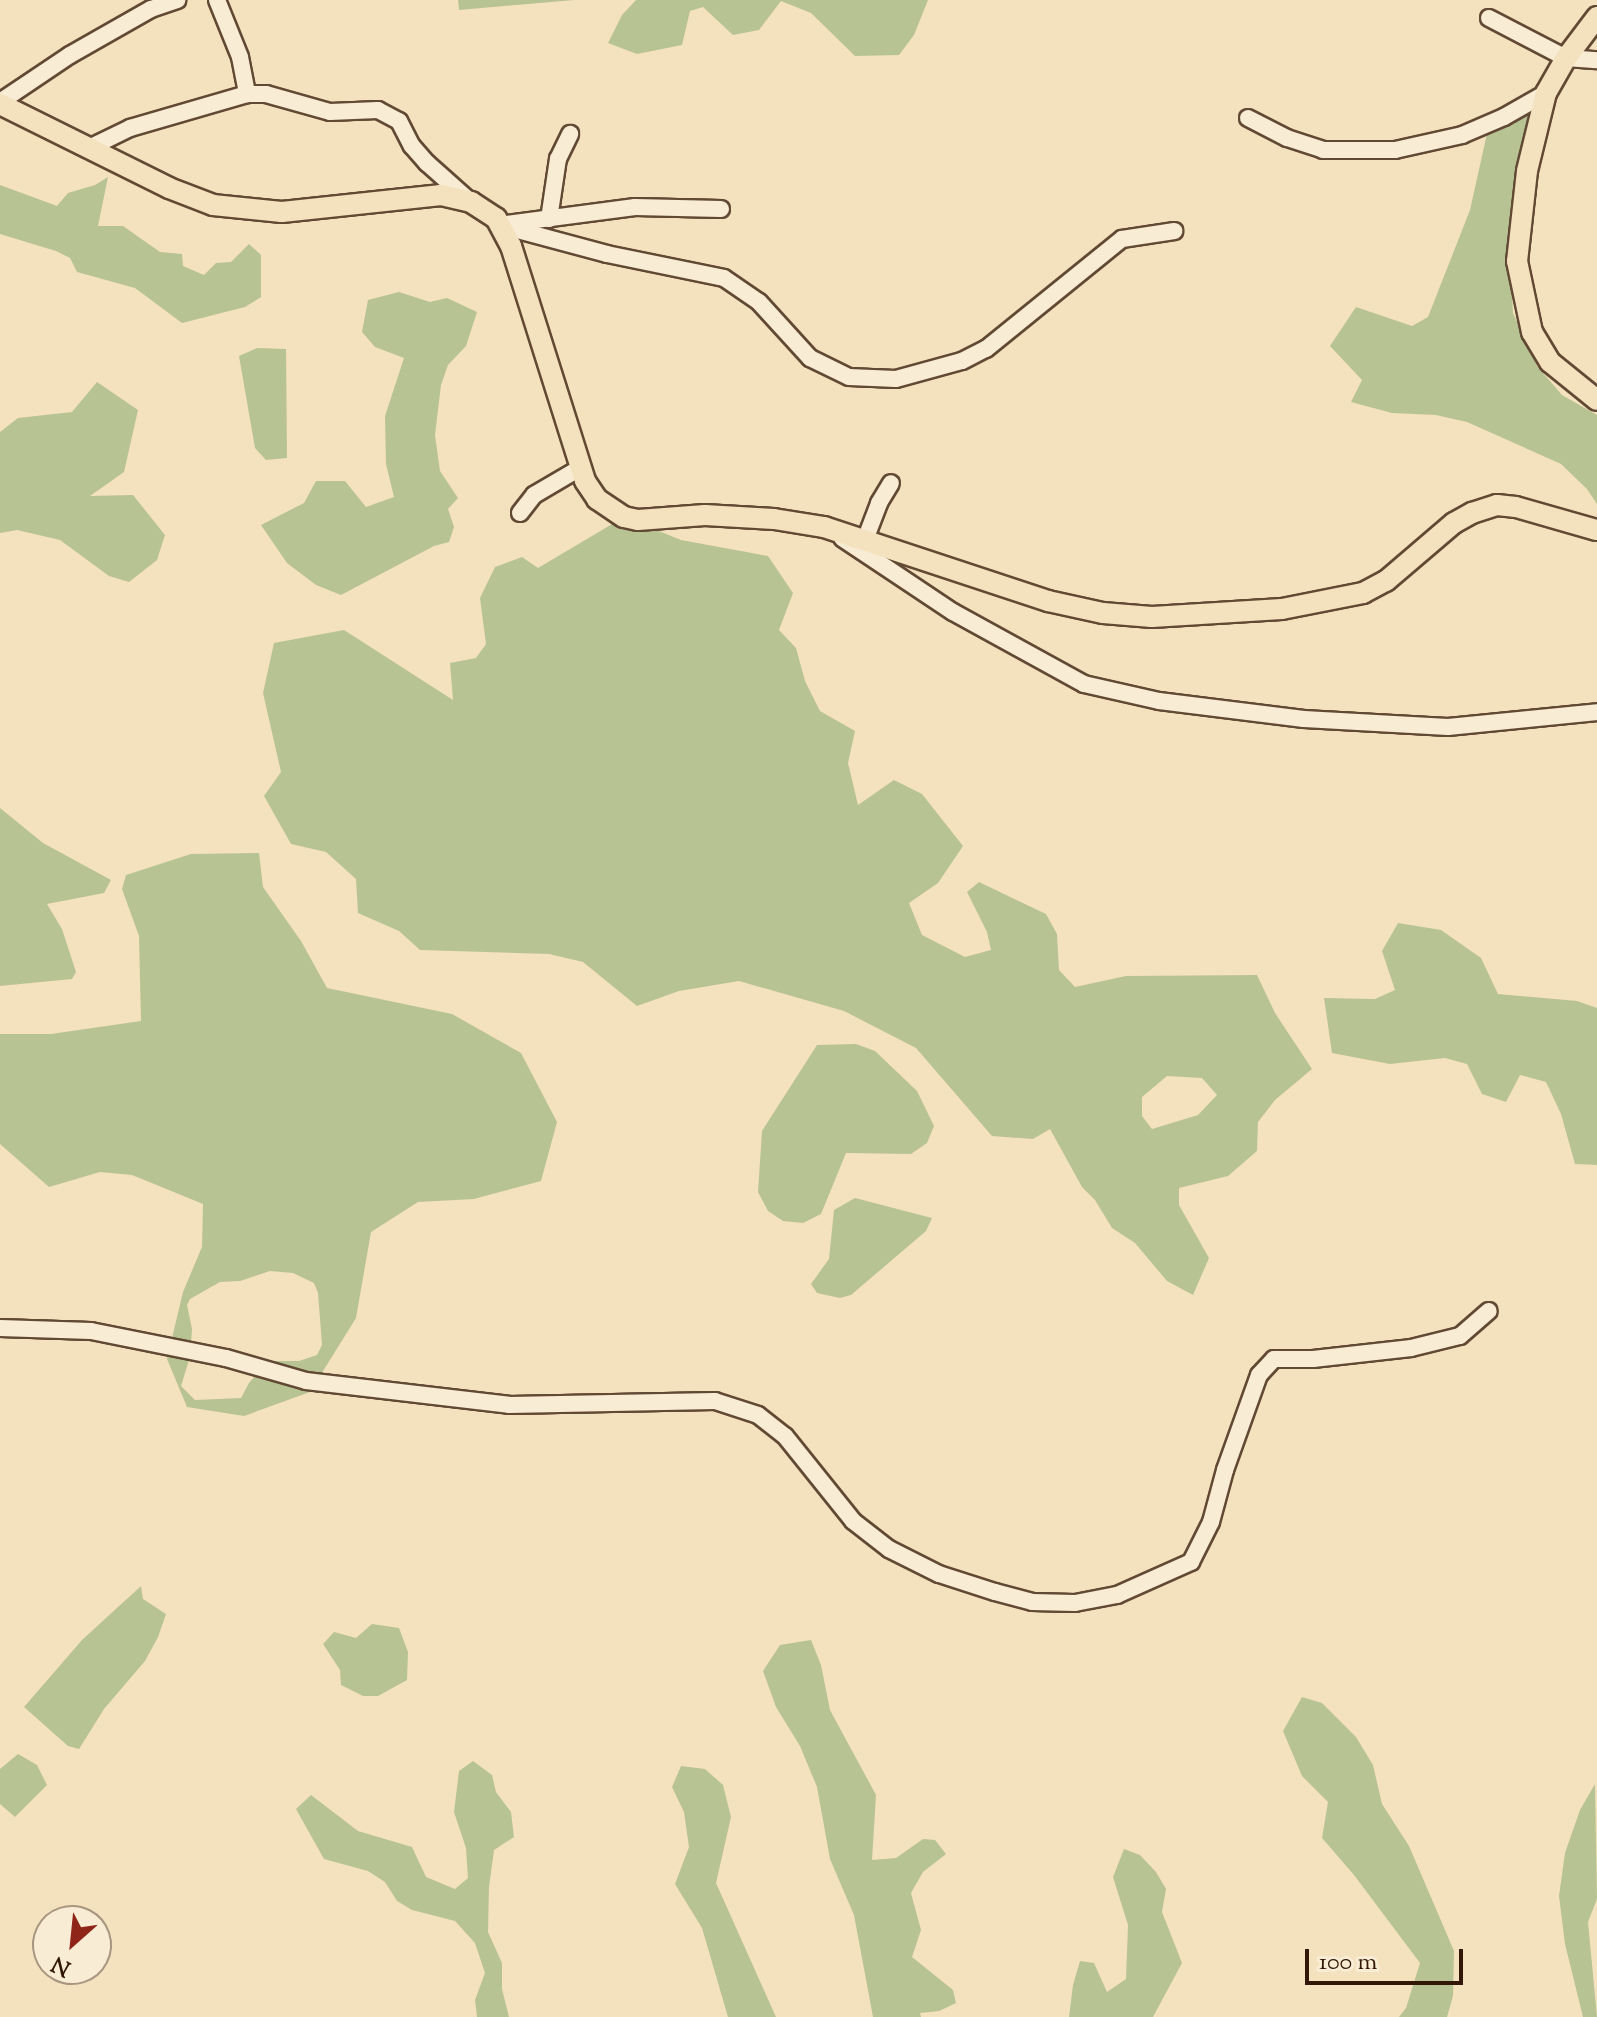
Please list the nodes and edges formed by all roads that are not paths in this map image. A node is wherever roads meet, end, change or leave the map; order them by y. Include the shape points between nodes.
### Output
1 (217, 0) edge
2 (167, 2) edge
3 (1597, 17) edge
4 (1489, 18) dead end
5 (1566, 58) junction
6 (1597, 60) edge
7 (1546, 93) junction
8 (247, 94) junction
9 (0, 103) edge
10 (1248, 118) dead end
11 (570, 134) dead end
12 (89, 148) junction
13 (471, 202) junction
14 (721, 209) dead end
15 (549, 219) junction
16 (499, 225) junction
17 (1174, 231) dead end
18 (1597, 400) edge
19 (580, 468) junction
20 (891, 483) dead end
21 (520, 513) dead end
22 (824, 527) junction
23 (1597, 530) edge
24 (865, 540) junction
25 (1597, 712) edge
26 (1489, 1311) dead end
27 (3, 1331) edge

1 - 8 street via 240,57
2 - 9 street via 70,55
3 - 5 main road
4 - 5 street
5 - 6 street
5 - 7 main road
7 - 10 street via 1462,135 1395,150 1323,150
7 - 18 main road via 1518,231 1523,303 1550,362
8 - 12 street via 130,128
8 - 13 street via 266,94 330,112 378,110 399,121 419,155
9 - 12 main road
11 - 15 street via 558,159
12 - 13 main road via 169,188 244,210 297,210 441,195
13 - 16 main road
14 - 15 street via 635,207
15 - 16 street
16 - 17 street via 724,278 759,302 810,358 849,377 896,379 986,349 1122,239
16 - 19 main road via 511,246
19 - 21 street via 534,495
19 - 22 main road via 597,499 624,517 705,515
20 - 24 street
22 - 24 main road
22 - 25 street via 953,612 1084,684 1159,701 1304,719 1432,726
23 - 24 main road via 1497,505 1454,523 1386,581 1363,593 1282,609 1167,617 1103,613 1048,601
26 - 27 street via 1460,1336 1411,1348 1274,1359 1259,1375 1211,1522 1191,1562 1117,1595 1075,1603 1032,1602 995,1592 939,1574 889,1549 853,1521 785,1436 758,1415 715,1401 509,1405 306,1381 226,1358 91,1331

